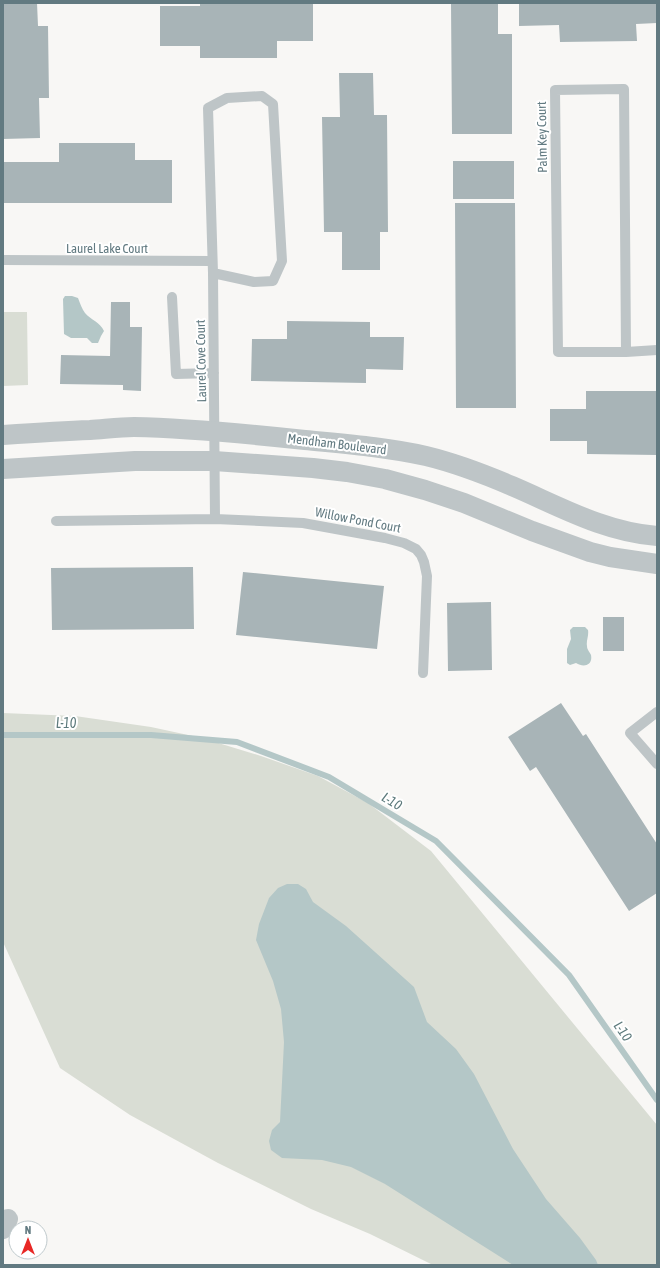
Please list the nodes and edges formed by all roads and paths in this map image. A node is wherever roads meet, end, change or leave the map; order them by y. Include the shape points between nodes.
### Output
1 (3, 260) edge
2 (212, 261) junction
3 (213, 272) junction
4 (172, 297) dead end
5 (657, 350) edge
6 (626, 352) junction
7 (214, 373) junction
8 (215, 432) junction
9 (3, 435) edge
10 (214, 462) junction
11 (3, 469) edge
12 (215, 519) junction
13 (56, 521) dead end
14 (657, 536) edge
15 (657, 564) edge
16 (424, 673) dead end
17 (657, 712) edge
18 (657, 764) edge

1 - 2 lane, Laurel Lake Court
2 - 3 lane, Laurel Cove Court
2 - 3 lane, Laurel Cove Court via 208,108 227,98 262,96 273,104 282,262 273,281 254,282
3 - 7 lane, Laurel Cove Court
4 - 7 lane via 176,374
5 - 6 lane, Palm Key Court
6 - 6 lane, Palm Key Court via 624,90 555,90 558,352
7 - 8 lane, Laurel Cove Court
8 - 9 street, Mendham Boulevard via 133,427
8 - 10 lane, Laurel Cove Court
8 - 14 street, Mendham Boulevard via 343,444 426,456 511,485 603,526
10 - 11 street, Mendham Boulevard via 135,462
10 - 12 lane
10 - 15 street, Mendham Boulevard via 313,468 385,479 464,503 590,552
12 - 13 lane, Willow Pond Court
12 - 16 lane, Willow Pond Court via 303,523 385,538 416,549 424,562 427,576
17 - 18 lane via 630,733

